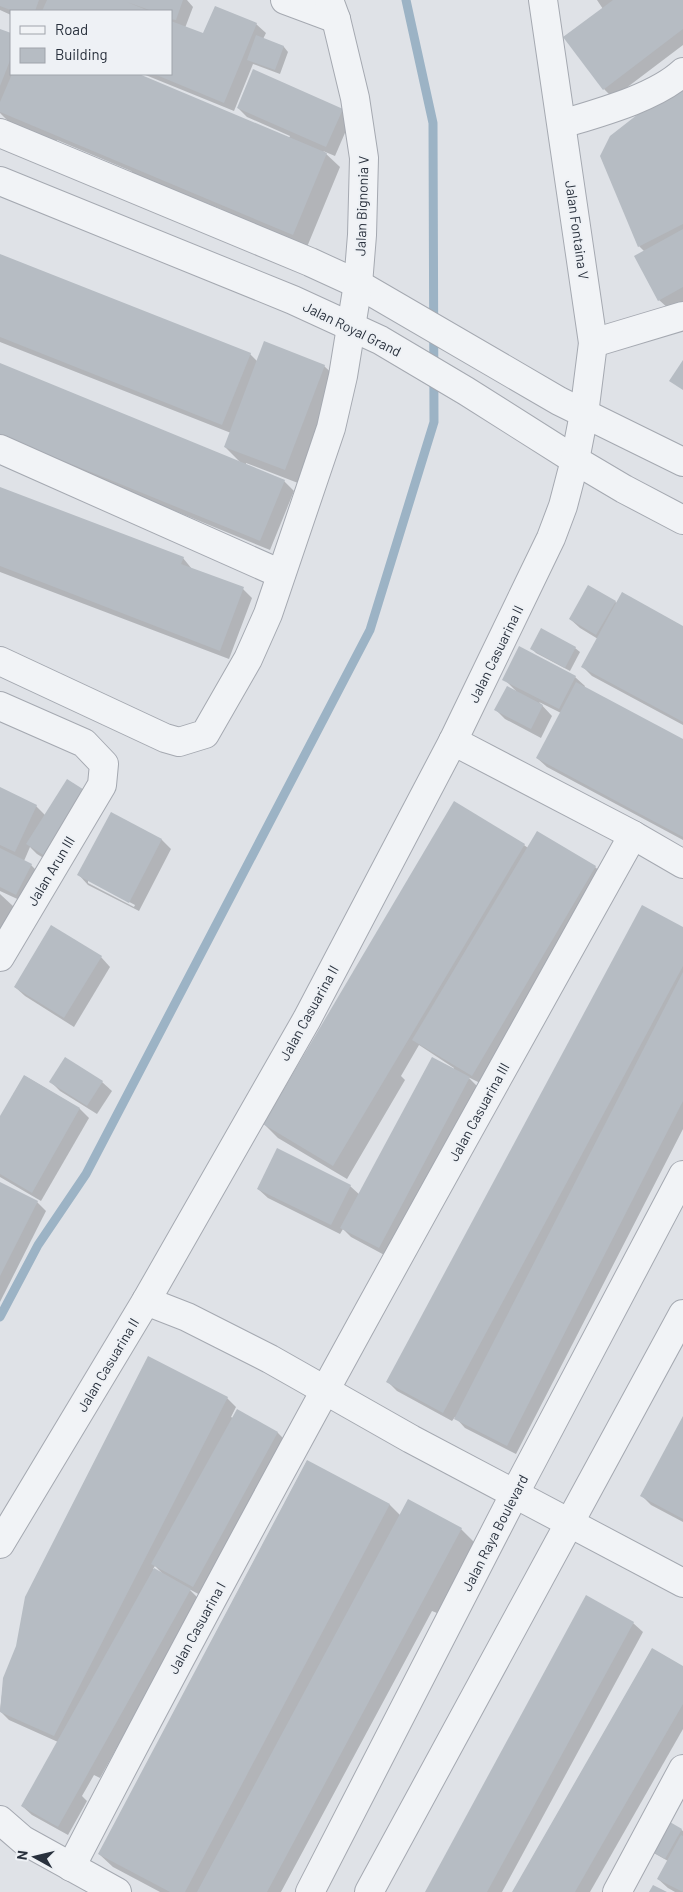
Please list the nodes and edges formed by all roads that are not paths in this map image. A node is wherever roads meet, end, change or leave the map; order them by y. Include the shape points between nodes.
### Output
1 (285, 0) edge
2 (543, 0) edge
3 (333, 10) edge
4 (683, 72) edge
5 (562, 124) junction
6 (0, 133) edge
7 (0, 182) edge
8 (358, 284) junction
9 (683, 316) edge
10 (351, 326) junction
11 (593, 343) junction
12 (584, 414) junction
13 (0, 449) edge
14 (575, 460) junction
15 (683, 462) edge
16 (683, 520) edge
17 (281, 574) junction
18 (0, 661) edge
19 (0, 706) edge
20 (453, 741) junction
21 (633, 835) junction
22 (683, 864) edge
23 (0, 957) edge
24 (683, 1175) edge
25 (146, 1301) junction
26 (683, 1314) edge
27 (324, 1389) junction
28 (515, 1493) junction
29 (569, 1522) junction
30 (0, 1544) edge
31 (683, 1583) edge
32 (683, 1769) edge
33 (0, 1820) edge
34 (70, 1867) junction
35 (117, 1892) edge
36 (310, 1892) edge
37 (369, 1892) edge
38 (616, 1892) edge

1 - 3 street
2 - 5 street, Jalan Fontaina V
3 - 8 street, Jalan Bignonia V via 363,139 365,179
4 - 5 street via 674,80 625,104
5 - 11 street, Jalan Fontaina V
6 - 8 street
7 - 10 street, Jalan Royal Grand
8 - 10 street, Jalan Bignonia V
8 - 12 street
9 - 11 street
10 - 14 street, Jalan Royal Grand via 380,340
10 - 17 street, Jalan Bignonia V via 331,428
11 - 12 street, Jalan Fontaina V
12 - 14 street, Jalan Fontaina V
12 - 15 street
13 - 17 street
14 - 16 street, Jalan Royal Grand
14 - 20 street, Jalan Casuarina II via 551,538
17 - 18 street, Jalan Bignonia V via 248,659 205,734 179,742 148,732
19 - 23 street, Jalan Arun III via 84,743 104,764 102,785
20 - 21 street
20 - 25 street, Jalan Casuarina II via 307,1019
21 - 22 street
21 - 27 street, Jalan Casuarina III
24 - 28 street, Jalan Raya Boulevard
25 - 27 street via 194,1321
25 - 30 street, Jalan Casuarina II
26 - 29 street
27 - 28 street
27 - 34 street, Jalan Casuarina I
28 - 29 street
28 - 36 street, Jalan Raya Boulevard
29 - 31 street
29 - 37 street
32 - 38 street
33 - 34 street via 23,1840
34 - 35 street

